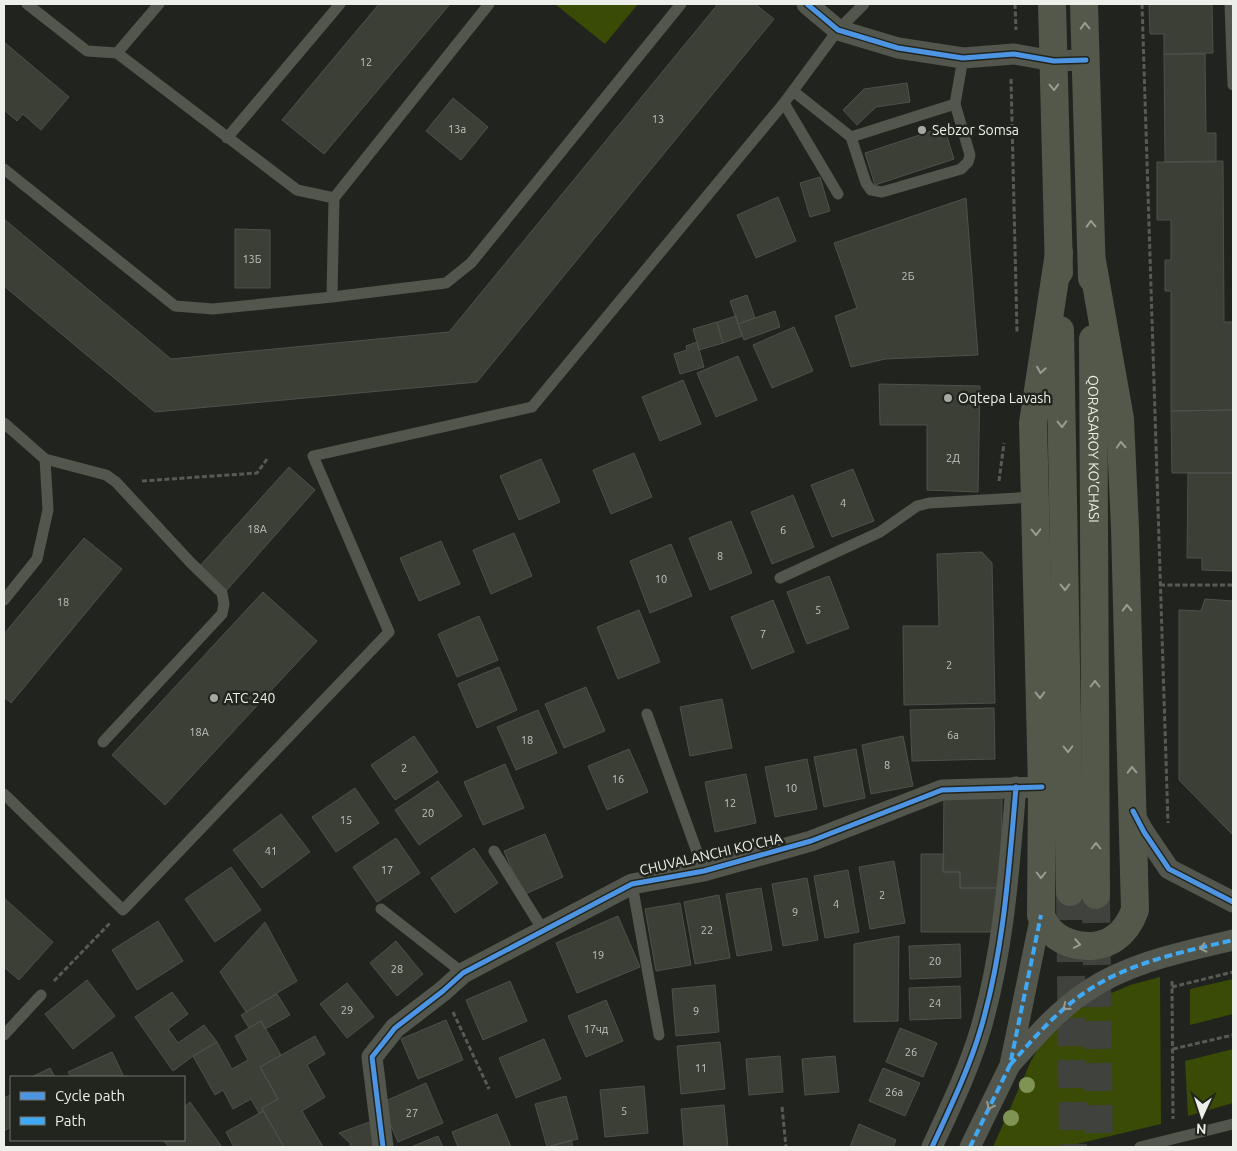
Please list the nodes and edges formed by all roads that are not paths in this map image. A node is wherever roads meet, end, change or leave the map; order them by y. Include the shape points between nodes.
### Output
1 (26, 4) edge
2 (159, 4) edge
3 (340, 4) edge
4 (489, 4) edge
5 (681, 4) edge
6 (807, 4) edge
7 (864, 4) edge
8 (1052, 4) edge
9 (1084, 4) edge
10 (1230, 4) edge
11 (838, 30) junction
12 (118, 53) junction
13 (963, 58) junction
14 (1086, 60) junction
15 (1054, 61) junction
16 (1233, 84) edge
17 (794, 91) junction
18 (784, 103) junction
19 (954, 104) junction
20 (851, 136) junction
21 (227, 138) junction
22 (4, 169) edge
23 (838, 194) dead end
24 (334, 198) junction
25 (1059, 253) junction
26 (1092, 260) junction
27 (332, 297) junction
28 (4, 423) edge
29 (45, 459) junction
30 (1035, 497) junction
31 (780, 578) dead end
32 (4, 600) edge
33 (647, 714) dead end
34 (103, 742) dead end
35 (1029, 787) junction
36 (4, 794) edge
37 (1133, 811) junction
38 (494, 851) dead end
39 (704, 871) junction
40 (632, 884) junction
41 (1233, 902) edge
42 (381, 909) dead end
43 (1041, 915) junction
44 (543, 930) junction
45 (1233, 940) edge
46 (463, 973) junction
47 (41, 995) road end
48 (5, 1029) edge
49 (659, 1035) dead end
50 (1010, 1065) junction
51 (1233, 1124) edge
52 (383, 1147) edge
53 (932, 1147) edge
54 (970, 1147) edge
55 (1140, 1147) edge

1 - 12 lane via 87,51
2 - 12 lane
3 - 21 lane
4 - 24 lane
5 - 27 lane via 471,263 446,283
6 - 11 street
7 - 11 lane
8 - 15 main road, QORASAROY KO'CHASI
14 -> 9 main road, QORASAROY KO'CHASI
10 - 16 lane
11 - 13 street via 898,48
11 - 17 lane
12 - 21 lane
13 - 15 street via 1014,54
13 - 19 lane
14 - 15 street
26 -> 14 main road, QORASAROY KO'CHASI
15 -> 25 main road, QORASAROY KO'CHASI
17 - 18 lane
17 - 20 lane
18 - 23 lane
18 - 36 lane via 532,407 313,456 389,632 122,910
19 - 20 lane
19 - 20 lane via 970,155 961,169 882,192 870,190
21 - 24 lane via 297,190
22 - 27 lane via 175,306 213,309
24 - 27 lane
25 -> 26 main road, QORASAROY KO'CHASI via 1083,893
25 -> 30 main road via 1033,423
37 -> 26 main road via 1120,419
28 - 29 lane
29 - 32 lane via 48,510 37,558
29 - 34 lane via 106,475 116,482 222,594 222,614
30 - 31 lane via 929,502 880,532
30 -> 35 main road
33 - 39 lane
35 - 39 street, CHUVALANCHI KO'CHA via 942,790 811,841
35 -> 43 main road
35 - 53 street via 1005,904 1000,949 981,1029 963,1081
37 - 41 street via 1169,869
43 -> 37 main road via 1053,934 1079,945 1108,942 1127,927 1136,910
38 - 44 lane
39 - 40 street, CHUVALANCHI KO'CHA
40 - 44 street, CHUVALANCHI KO'CHA
40 - 49 lane
42 - 46 lane
43 - 50 street
44 - 46 street, CHUVALANCHI KO'CHA
45 -> 50 street via 1172,955 1129,970 1086,991 1043,1027
46 - 52 street, CHUVALANCHI KO'CHA via 394,1028 372,1056
47 - 48 lane
50 -> 54 street
51 - 55 lane

